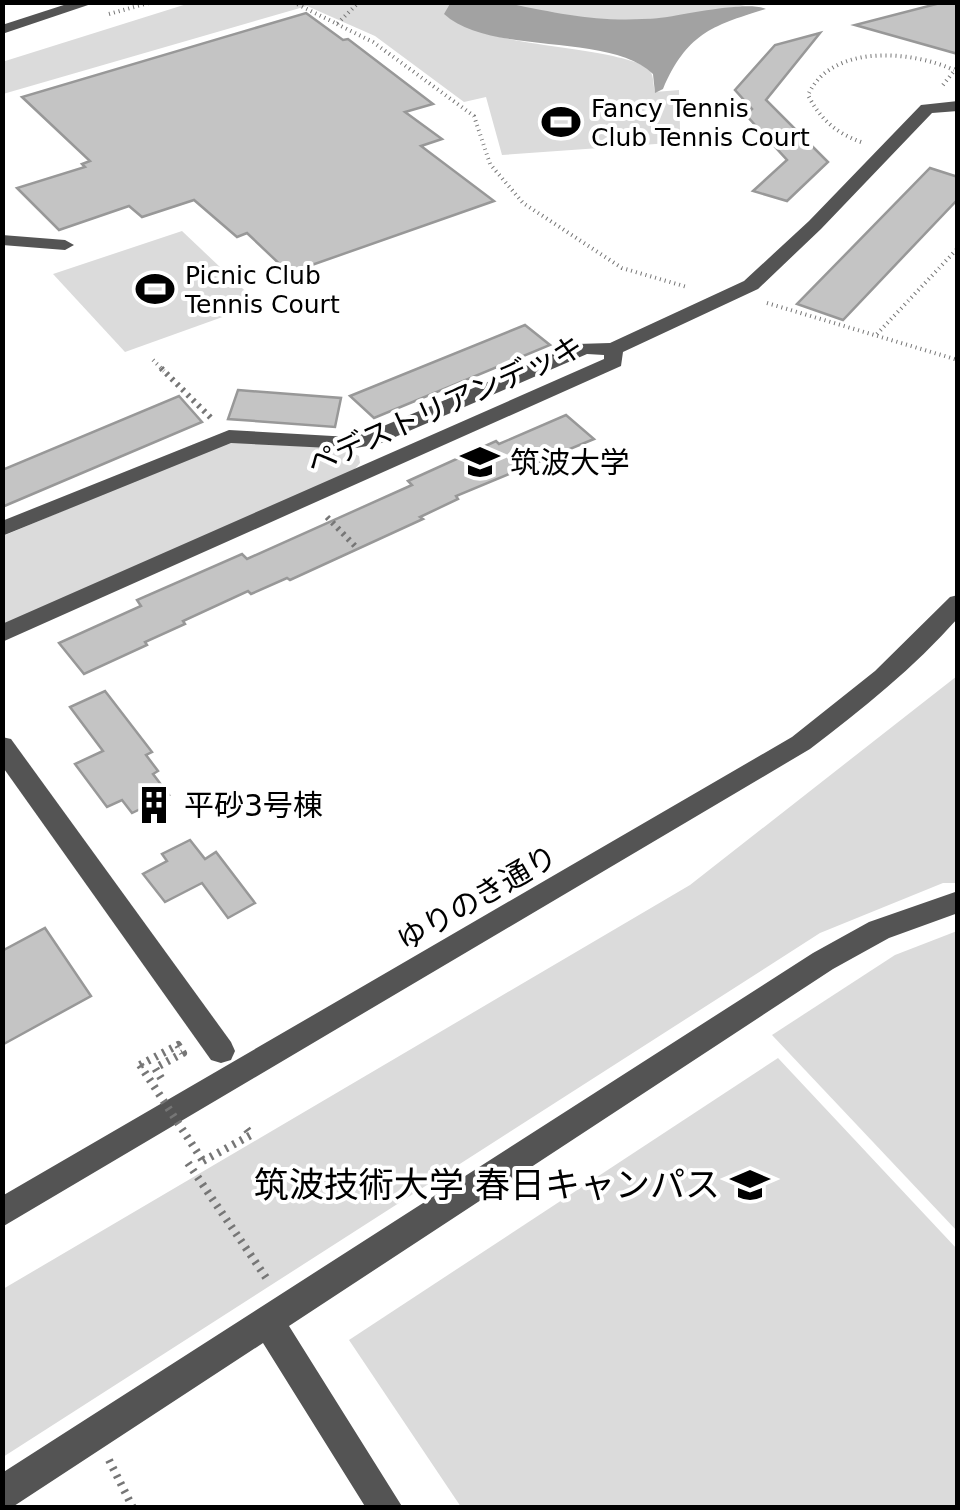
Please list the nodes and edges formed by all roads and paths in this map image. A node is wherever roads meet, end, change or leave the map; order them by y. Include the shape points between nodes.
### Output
1 (90, 2) edge
2 (293, 2) edge
3 (359, 2) edge
4 (53, 7) edge
5 (337, 24) junction
6 (2, 30) edge
7 (954, 70) dead end
8 (958, 106) edge
9 (884, 150) junction
10 (2, 240) edge
11 (65, 246) dead end
12 (958, 248) edge
13 (730, 296) junction
14 (877, 334) junction
15 (614, 349) junction
16 (153, 360) dead end
17 (958, 360) edge
18 (229, 436) junction
19 (372, 438) junction
20 (394, 460) junction
21 (309, 498) junction
22 (2, 529) edge
23 (354, 546) dead end
24 (958, 603) edge
25 (2, 634) edge
26 (2, 746) edge
27 (958, 902) edge
28 (220, 1050) dead end
29 (164, 1083) dead end
30 (245, 1127) dead end
31 (188, 1163) dead end
32 (2, 1213) edge
33 (278, 1316) junction
34 (108, 1459) dead end
35 (2, 1494) edge
36 (133, 1508) edge
37 (386, 1508) edge

1 - 4 street
2 - 5 path
3 - 5 path
4 - 6 street
5 - 13 path via 373,42 474,116 490,164 523,203 622,268
7 - 9 path via 904,56 835,64 816,76 808,96 818,115 846,137
8 - 9 street, ペデストリアンデッキ via 926,108
9 - 13 street, ペデストリアンデッキ via 751,286
10 - 11 street
12 - 14 path
13 - 14 path
13 - 15 street, ペデストリアンデッキ
14 - 17 path
15 - 19 street via 584,348
15 - 20 street, ペデストリアンデッキ via 614,362
16 - 18 path
18 - 19 street via 350,443
18 - 22 street
19 - 20 street
20 - 21 street, ペデストリアンデッキ
21 - 23 path
21 - 25 street, ペデストリアンデッキ
24 - 32 street, ゆりのき通り via 910,654 802,742
26 - 28 street
27 - 33 street via 879,930 822,961
29 - 30 path, bridge via 155,1068 183,1053 178,1045 140,1065 203,1162 250,1135
31 - 33 path
33 - 35 street
33 - 37 street
34 - 36 path

